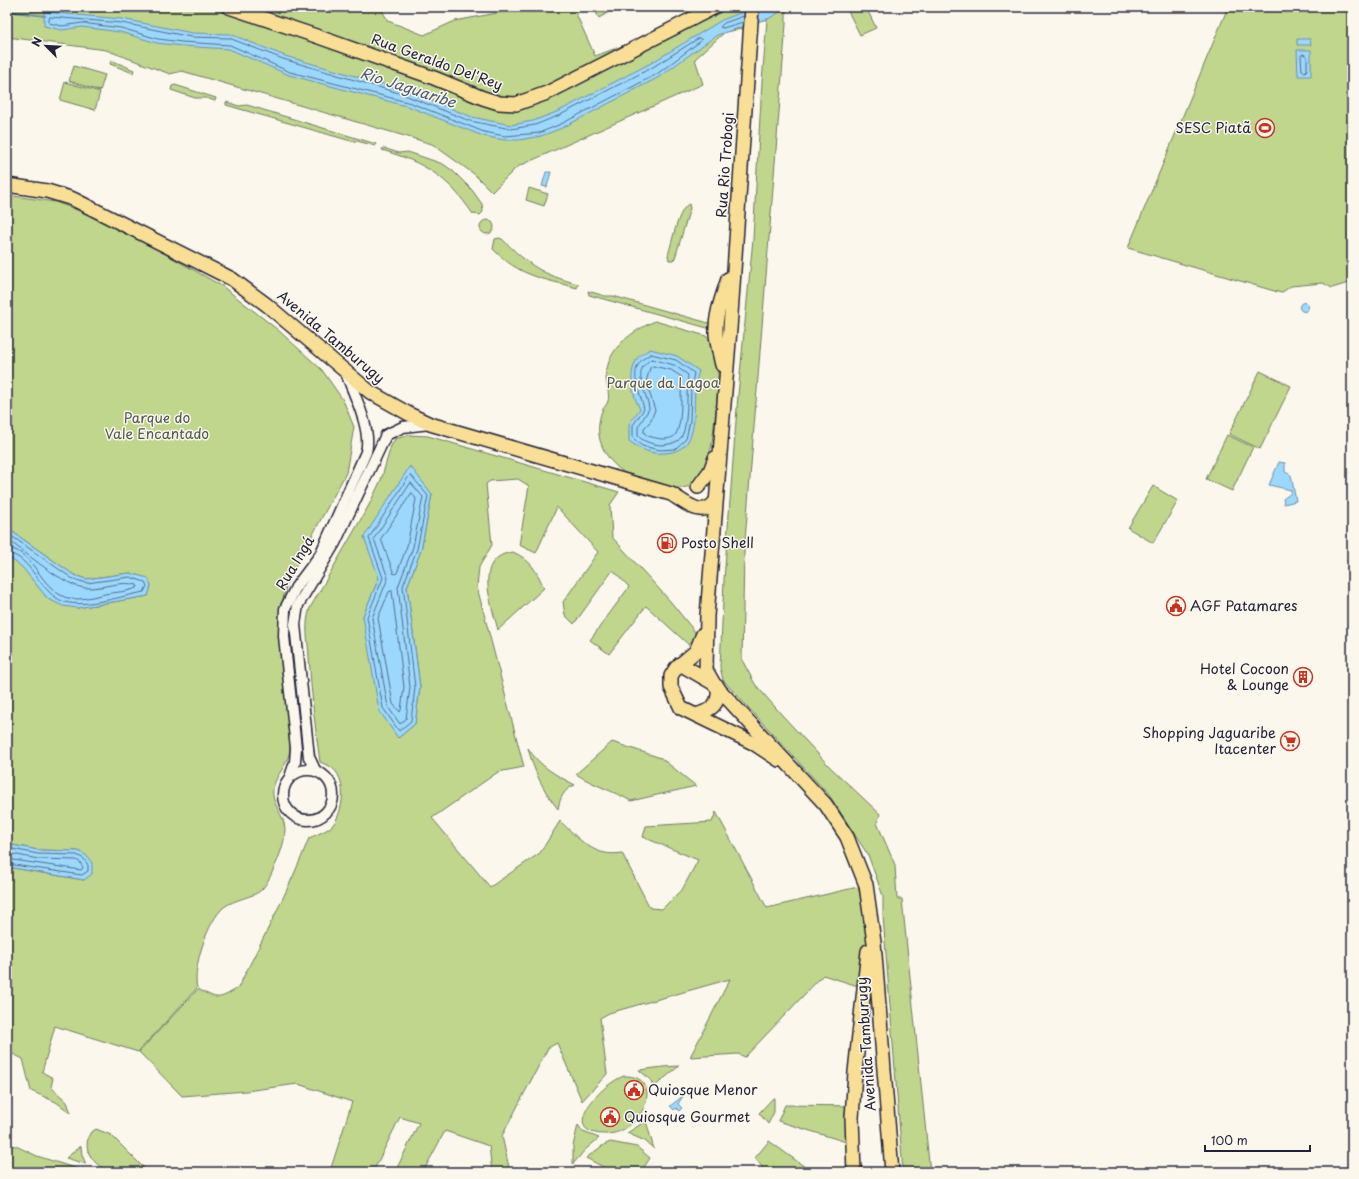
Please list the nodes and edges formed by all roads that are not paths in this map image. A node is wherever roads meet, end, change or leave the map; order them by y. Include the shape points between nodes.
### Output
1 (229, 7) edge
2 (715, 7) edge
3 (752, 7) edge
4 (7, 185) edge
5 (735, 253) junction
6 (346, 373) junction
7 (725, 383) junction
8 (430, 424) junction
9 (720, 443) junction
10 (698, 486) junction
11 (671, 494) junction
12 (715, 498) junction
13 (697, 510) junction
14 (711, 555) junction
15 (707, 616) junction
16 (680, 664) junction
17 (716, 685) junction
18 (696, 715) junction
19 (315, 770) junction
20 (797, 773) junction
21 (290, 777) junction
22 (870, 914) junction
23 (882, 1050) junction
24 (857, 1055) junction
25 (854, 1172) edge
26 (892, 1172) edge

1 - 2 main road, Rua Geraldo Del'Rey via 434,78 484,98 499,103 516,104 547,93
3 - 5 main road, Rua Rio Trobogi
4 - 6 main road, Avenida Tamburugy via 47,191 73,200 232,279 267,304
5 - 7 main road, Rua Rio Trobogi
5 - 7 main road via 718,311 716,327
6 - 8 main road, Avenida Tamburugy via 387,403
6 - 21 street, Rua Ingá via 366,429 368,442 366,452 320,554 296,587 285,609 284,636 296,743 295,762
7 - 9 main road, Rua Rio Trobogi
8 - 11 main road, Avenida Tamburugy
8 - 19 street, Rua Ingá via 403,427 386,435 335,543 298,605 296,634 308,757
9 - 10 main road via 710,471
9 - 12 main road, Rua Rio Trobogi
10 - 11 main road, Avenida Tamburugy via 685,492
10 - 12 main road via 706,487
11 - 13 main road, Avenida Tamburugy
12 - 13 main road via 709,508
12 - 14 main road, Avenida Tamburugy
13 - 14 main road via 705,526
14 - 15 main road, Avenida Tamburugy
15 - 16 main road, Avenida Tamburugy via 699,646
15 - 17 main road, Avenida Tamburugy via 706,670
16 - 17 main road
16 - 18 main road, Avenida Tamburugy via 673,672 671,687 681,708
17 - 18 main road via 719,695 715,705 708,712
17 - 20 main road, Avenida Tamburugy
18 - 20 main road, Avenida Tamburugy via 753,743
19 - 21 street via 301,770
19 - 21 street via 330,782 333,795 325,813 314,819 298,818 287,809 283,795
20 - 22 main road, Avenida Tamburugy via 826,805 847,837 866,885
22 - 23 main road, Avenida Tamburugy
22 - 24 main road, Avenida Tamburugy
23 - 24 main road via 876,1044 868,1043
23 - 26 main road, Avenida Tamburugy
24 - 25 main road, Avenida Tamburugy via 852,1118

